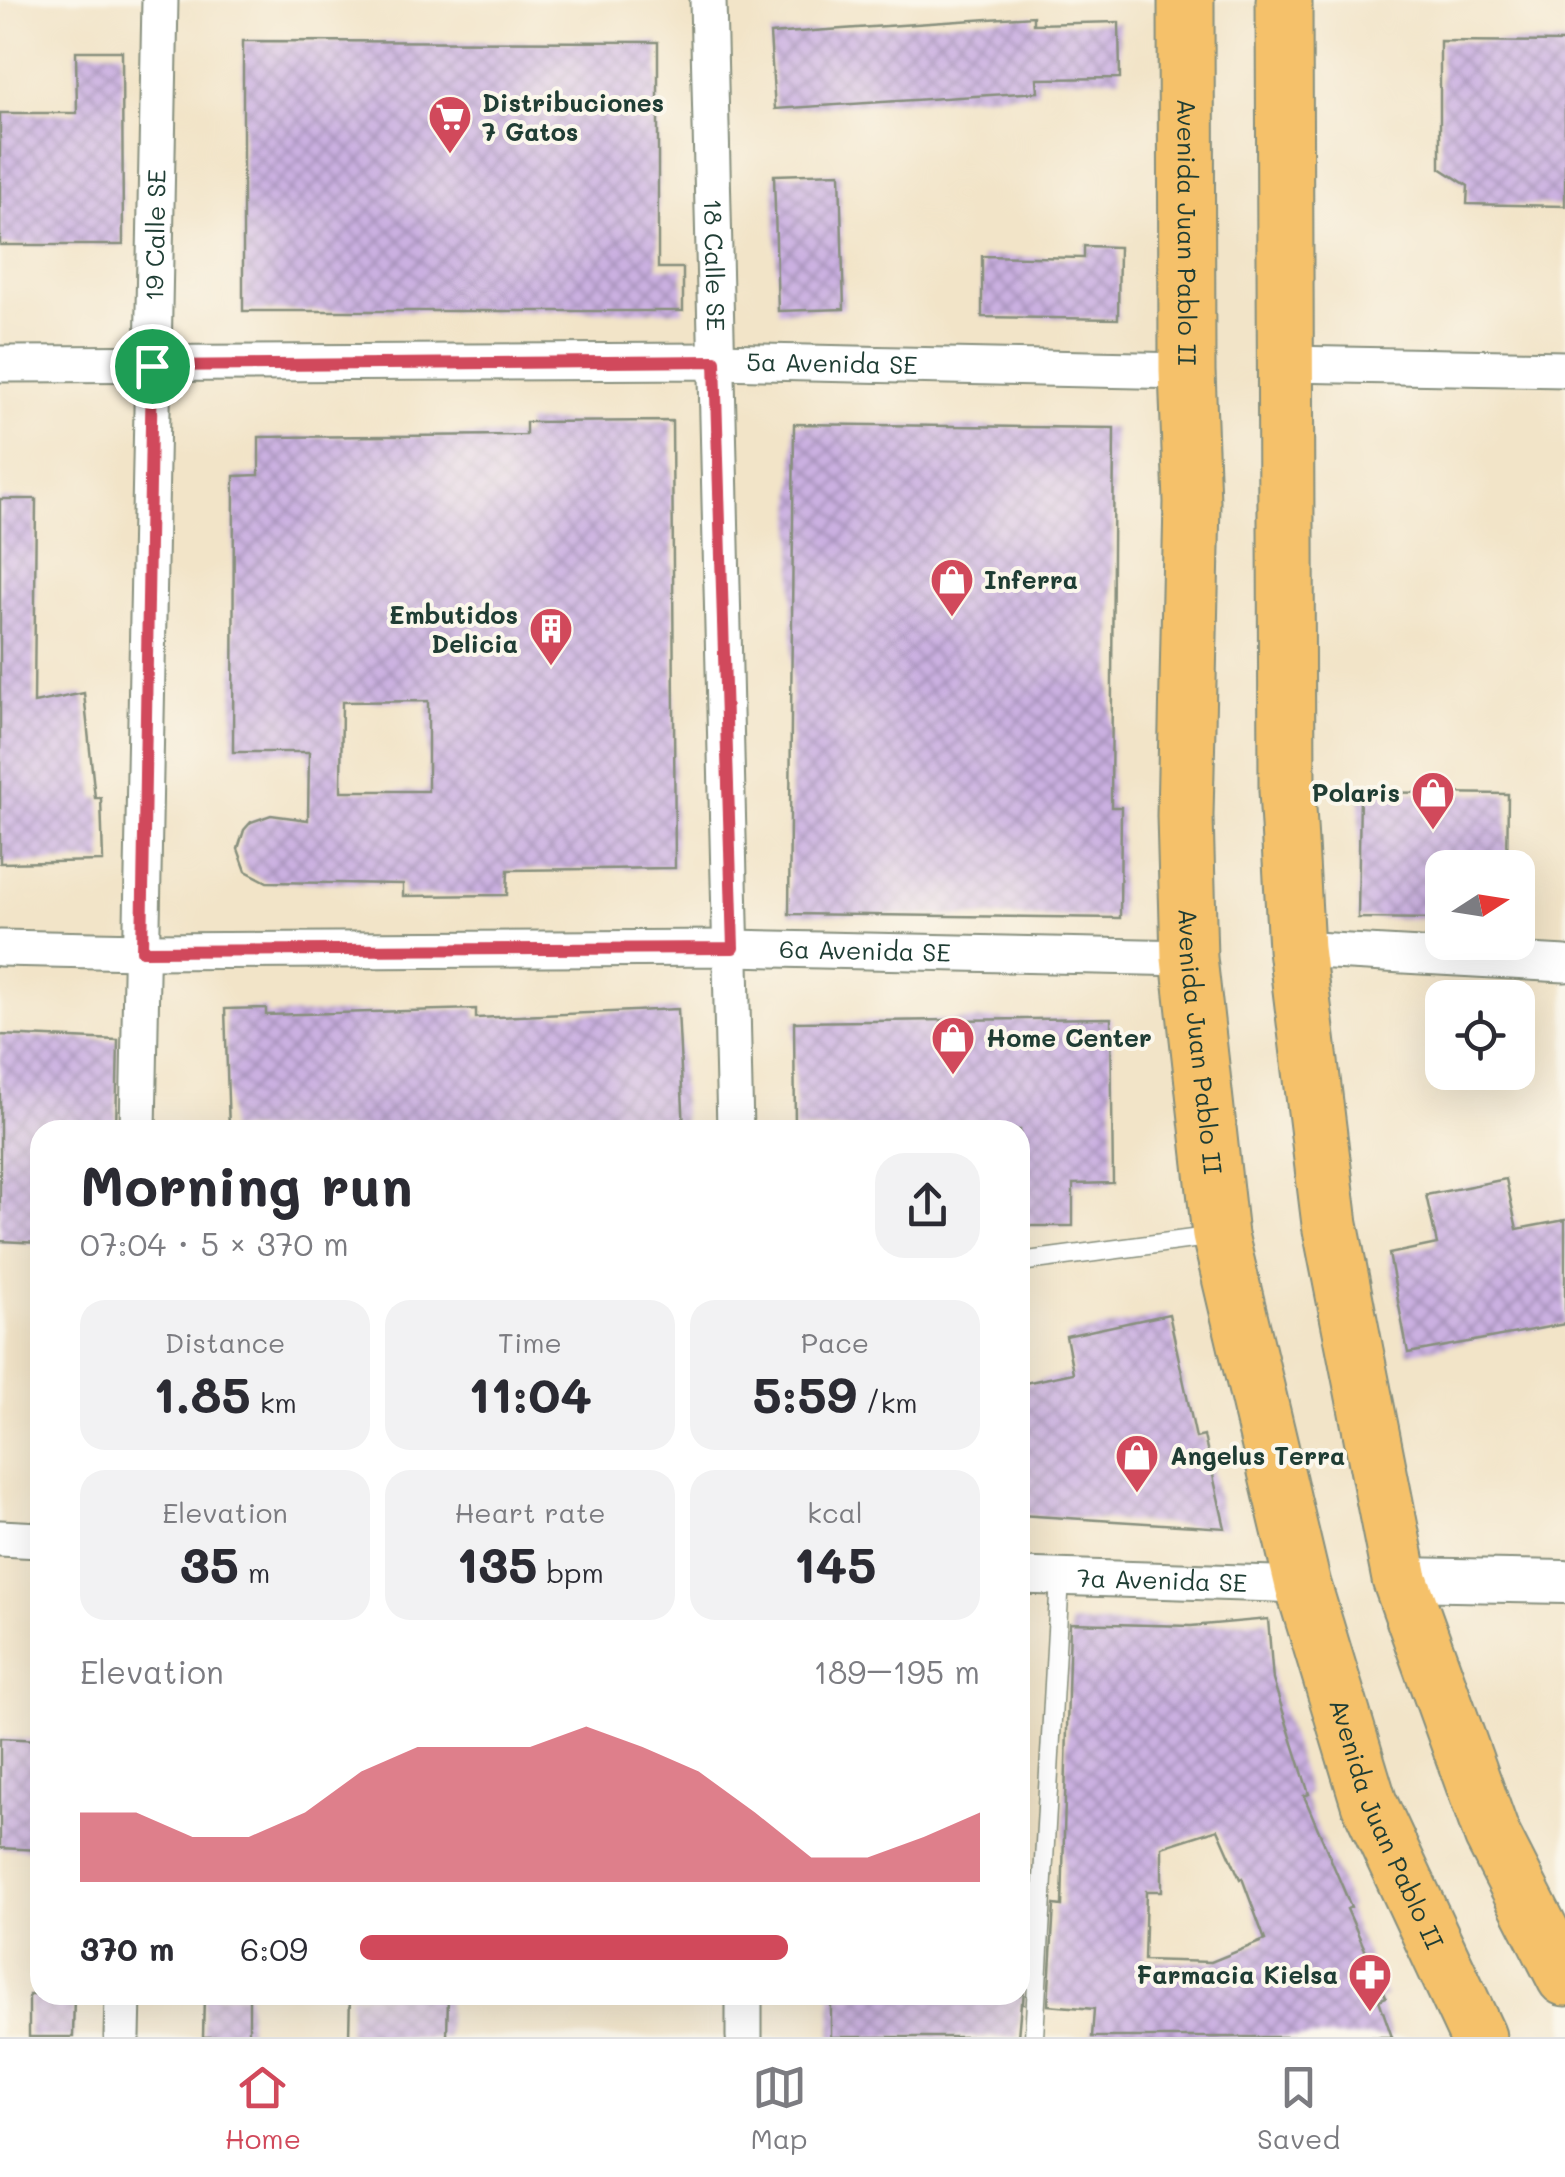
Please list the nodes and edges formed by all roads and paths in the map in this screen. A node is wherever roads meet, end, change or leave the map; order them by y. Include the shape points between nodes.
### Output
1 (160, 0) edge
2 (708, 0) edge
3 (1186, 0) edge
4 (1284, 0) edge
5 (715, 361) junction
6 (0, 364) edge
7 (1285, 364) junction
8 (152, 366) junction
9 (1565, 369) edge
10 (1187, 371) junction
11 (0, 948) edge
12 (733, 948) junction
13 (1296, 949) junction
14 (142, 951) junction
15 (1188, 958) junction
16 (1565, 964) edge
17 (138, 1120) edge
18 (735, 1120) edge
19 (1220, 1235) junction
20 (1030, 1261) edge
21 (0, 1538) edge
22 (30, 1540) edge
23 (1030, 1576) edge
24 (1060, 1578) junction
25 (1400, 1579) junction
26 (1565, 1582) edge
27 (1303, 1585) junction
28 (1565, 1978) edge
29 (122, 2005) edge
30 (744, 2005) edge
31 (122, 2037) edge
32 (744, 2037) edge
33 (1034, 2037) edge
34 (1478, 2037) edge

1 - 8 street, 19 Calle SE
2 - 5 street, 18 Calle SE
3 - 10 highway, Avenida Juan Pablo II
4 - 7 highway
5 - 8 street, 5a Avenida SE
5 - 10 street, 5a Avenida SE
5 - 12 street, 18 Calle SE
6 - 8 street, 5a Avenida SE
7 - 9 street
7 - 13 highway via 1286,790
8 - 14 street, 19 Calle SE
10 - 15 highway, Avenida Juan Pablo II
11 - 14 street, 6a Avenida SE
12 - 14 street, 6a Avenida SE
12 - 15 street, 6a Avenida SE
12 - 18 street, 18 Calle SE
13 - 16 street
13 - 25 highway via 1330,1224
14 - 17 street, 19 Calle SE
15 - 19 highway, Avenida Juan Pablo II
19 - 20 lane
19 - 27 highway, Avenida Juan Pablo II
21 - 22 street
23 - 24 street, 7a Avenida SE
24 - 27 street, 7a Avenida SE
24 - 33 lane
25 - 26 street
25 - 28 highway via 1492,1835
27 - 34 highway, Avenida Juan Pablo II via 1369,1802
29 - 31 street
30 - 32 street

